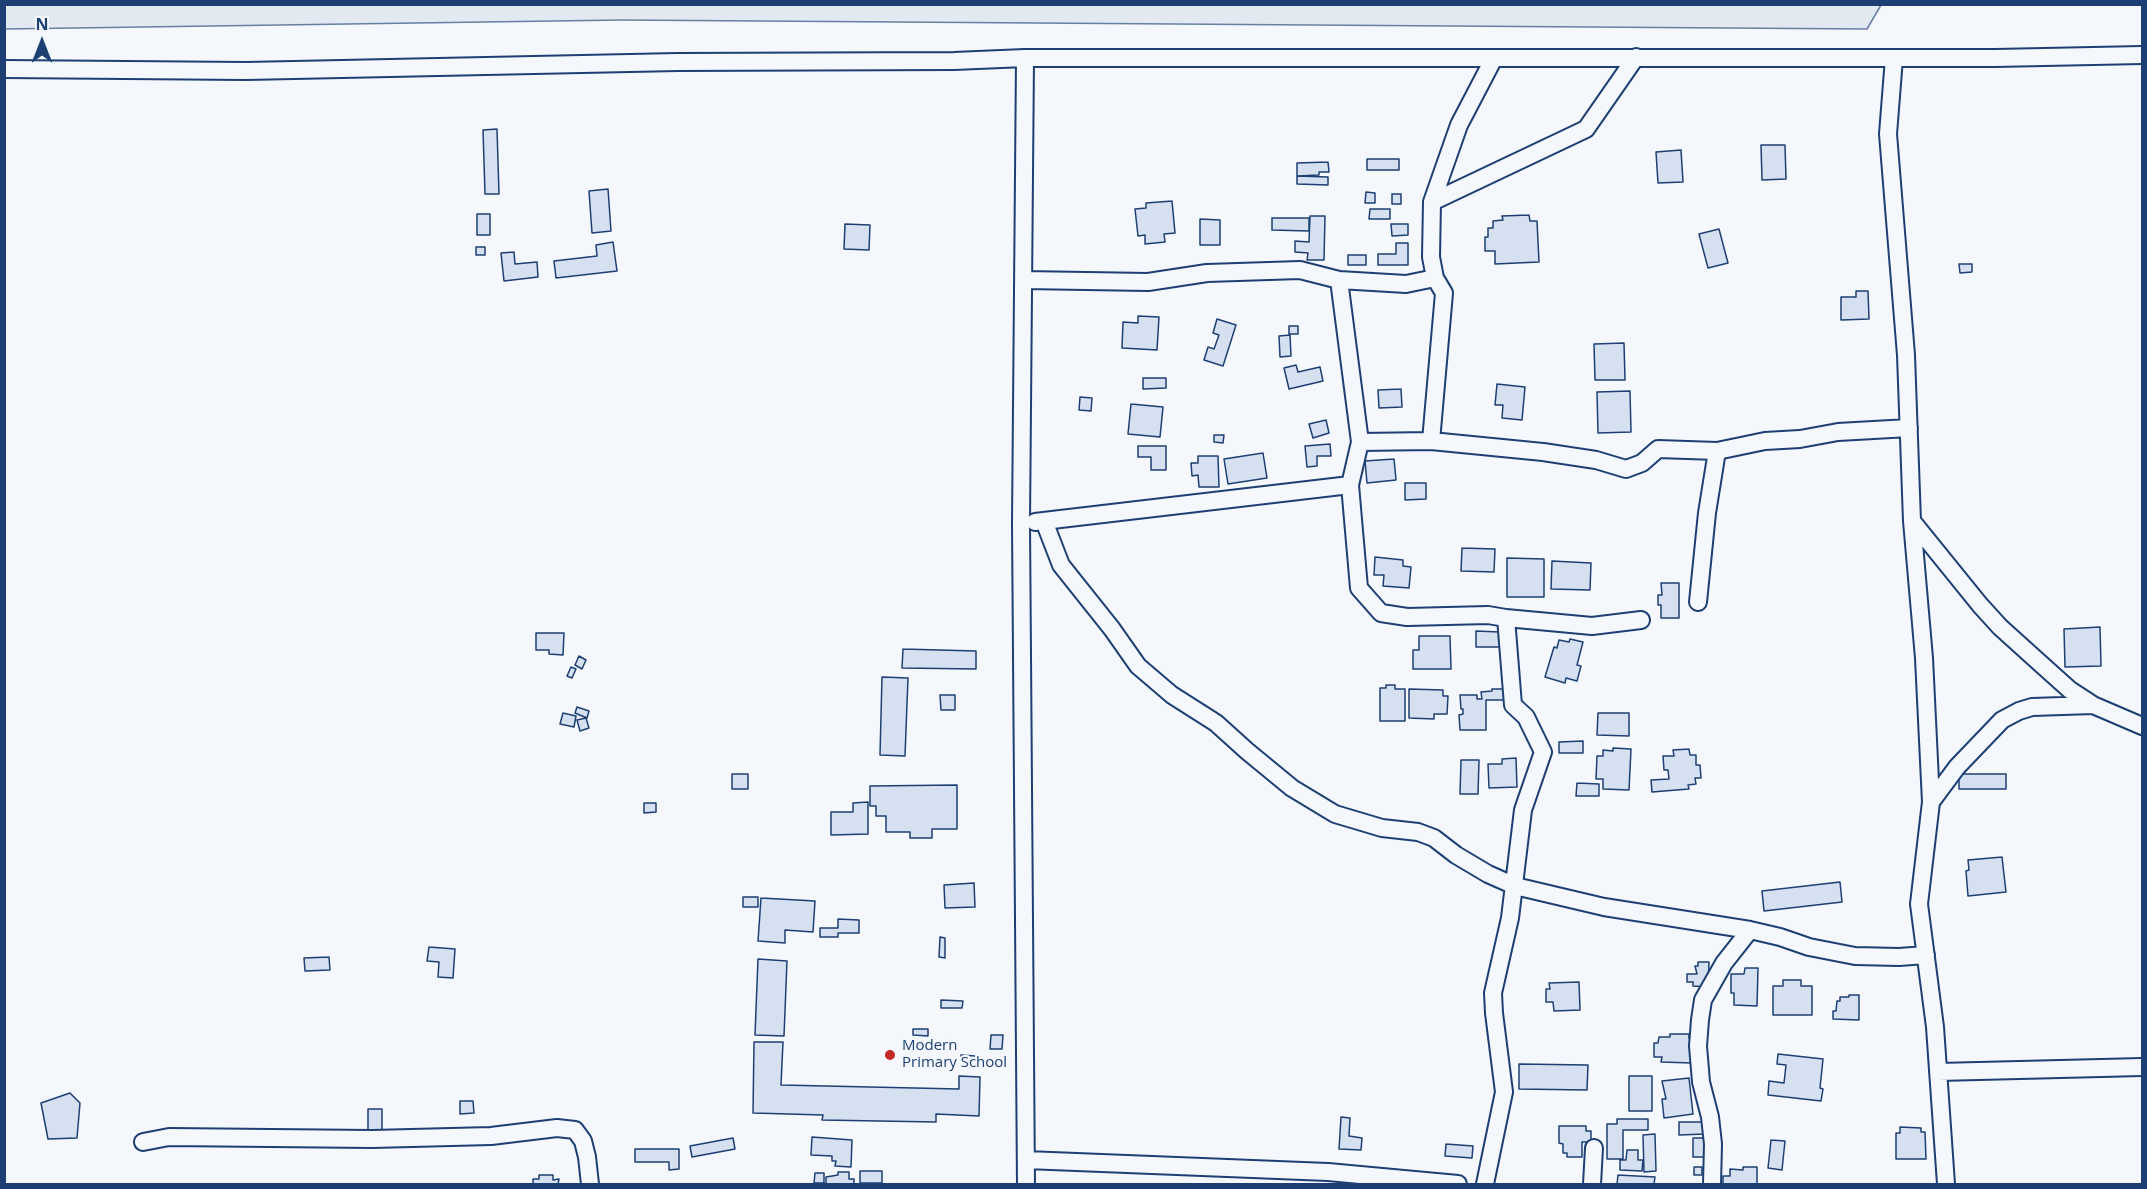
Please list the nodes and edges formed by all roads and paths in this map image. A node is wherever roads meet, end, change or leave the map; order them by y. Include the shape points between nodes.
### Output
1 (2142, 55) edge
2 (1025, 57) junction
3 (1494, 57) junction
4 (1636, 57) junction
5 (1894, 57) junction
6 (4, 69) edge
7 (1432, 202) junction
8 (1435, 279) junction
9 (1024, 280) junction
10 (1339, 280) junction
11 (1909, 428) junction
12 (1431, 441) junction
13 (1360, 442) junction
14 (1717, 451) junction
15 (1350, 485) junction
16 (1044, 520) junction
17 (1912, 521) junction
18 (1021, 523) junction
19 (1698, 602) dead end
20 (1506, 618) junction
21 (1641, 620) dead end
22 (2092, 705) junction
23 (2142, 726) edge
24 (1931, 802) junction
25 (1515, 886) junction
26 (1750, 930) junction
27 (1926, 955) junction
28 (2142, 1067) edge
29 (1938, 1072) junction
30 (142, 1142) dead end
31 (1594, 1148) dead end
32 (1026, 1160) junction
33 (590, 1185) edge
34 (1026, 1185) edge
35 (1458, 1185) edge
36 (1485, 1185) edge
37 (1592, 1185) edge
38 (1712, 1185) edge
39 (1946, 1185) edge

1 - 5 street
2 - 3 street
2 - 6 street via 246,71
2 - 9 street
3 - 4 street
3 - 7 street via 1459,125
4 - 5 street
4 - 7 street via 1586,129
5 - 11 street via 1888,134
7 - 8 street via 1431,256
8 - 10 street via 1406,284
8 - 12 street via 1444,293
9 - 10 street via 1148,282 1207,273 1300,270
9 - 18 street
10 - 13 street
11 - 14 street via 1838,432
11 - 17 street
12 - 13 street
12 - 14 street via 1543,452 1626,469 1642,463 1658,449
13 - 15 street
14 - 19 street
15 - 16 street
15 - 20 street via 1359,588 1381,613
16 - 18 street
16 - 25 street via 1061,565 1138,666 1172,695 1216,723 1292,788 1335,814 1434,838 1464,860
17 - 22 street via 2000,627
17 - 24 street
18 - 32 street
20 - 21 street via 1592,626
20 - 25 street via 1513,705 1526,717 1543,753 1523,810
22 - 23 street
22 - 24 street via 2032,707 2002,720 1957,767
24 - 27 street via 1919,904
25 - 26 street via 1604,907
25 - 36 street via 1493,993 1504,1092
26 - 27 street via 1856,956
26 - 38 street via 1708,991 1700,1020 1701,1082 1713,1144
27 - 29 street
28 - 29 street
29 - 39 street
30 - 33 street via 170,1137 491,1136 556,1128 574,1130 583,1141
31 - 37 street
32 - 34 street
32 - 35 street via 1329,1172

